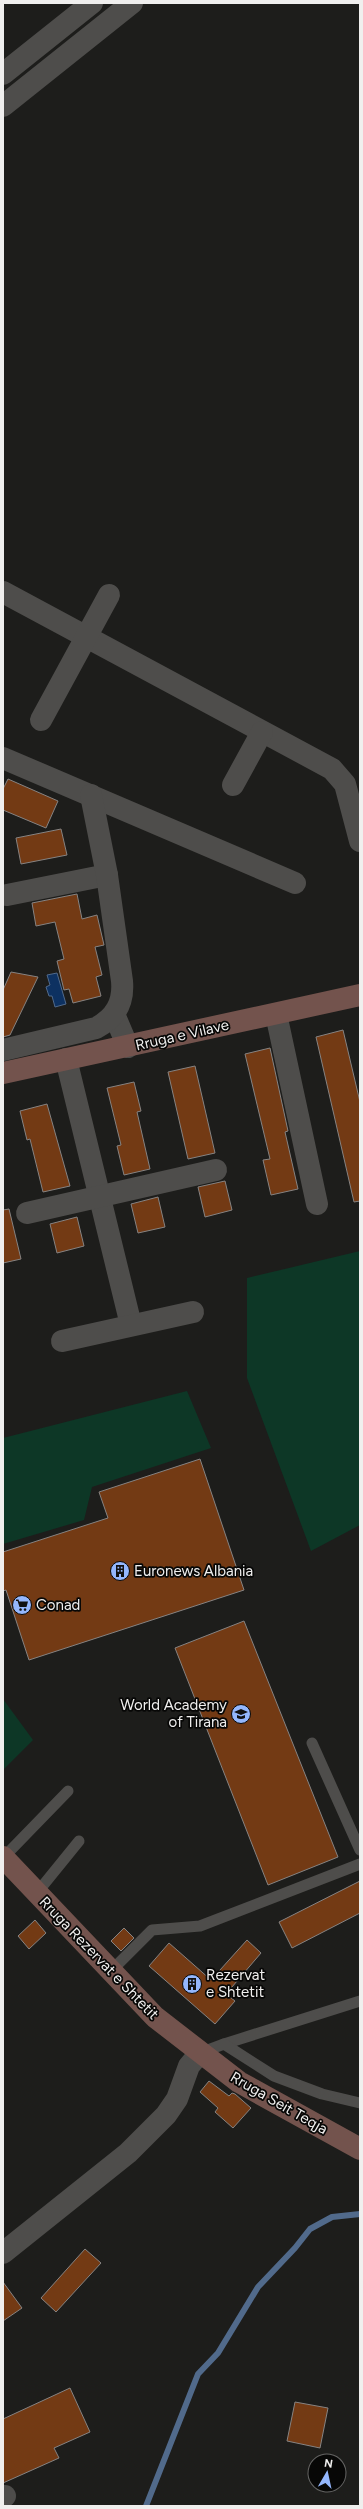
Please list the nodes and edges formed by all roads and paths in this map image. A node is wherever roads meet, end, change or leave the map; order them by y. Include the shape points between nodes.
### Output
1 (92, 3) edge
2 (132, 3) edge
3 (3, 74) edge
4 (3, 106) edge
5 (3, 592) edge
6 (109, 595) dead end
7 (86, 638) junction
8 (41, 720) dead end
9 (262, 732) junction
10 (4, 760) edge
11 (233, 785) dead end
12 (91, 795) junction
13 (360, 841) edge
14 (107, 875) junction
15 (295, 883) dead end
16 (7, 895) dead end
17 (360, 995) edge
18 (114, 1014) junction
19 (276, 1014) junction
20 (128, 1047) junction
21 (3, 1050) edge
22 (66, 1059) junction
23 (3, 1073) edge
24 (216, 1170) dead end
25 (101, 1197) junction
26 (317, 1204) dead end
27 (28, 1213) dead end
28 (193, 1312) dead end
29 (131, 1325) junction
30 (62, 1341) dead end
31 (312, 1743) dead end
32 (68, 1791) dead end
33 (79, 1841) dead end
34 (360, 1850) edge
35 (3, 1857) edge
36 (360, 1864) edge
37 (36, 1894) junction
38 (111, 1971) junction
39 (360, 2001) edge
40 (214, 2048) junction
41 (360, 2103) edge
42 (360, 2149) edge
43 (3, 2253) edge

1 - 3 street
2 - 4 street
5 - 7 street
6 - 7 street
7 - 8 street
7 - 9 street
9 - 11 street
9 - 13 street via 323,763 339,776 345,784
10 - 12 street
12 - 14 street
12 - 15 street
14 - 16 street
14 - 18 street via 123,993
17 - 19 street, Rruga e Vilave
18 - 20 street
18 - 21 street via 106,1023 96,1028
19 - 20 street, Rruga e Vilave
19 - 26 street
20 - 22 street, Rruga e Vilave
22 - 23 street, Rruga e Vilave
22 - 25 street
24 - 25 street
25 - 27 street
25 - 29 street
28 - 29 street
29 - 30 street
31 - 34 lane
32 - 35 lane
33 - 37 lane
35 - 37 street, Rruga Rezervat e Shtetit
36 - 38 lane via 200,1926 152,1930
37 - 38 street, Rruga Rezervat e Shtetit
38 - 40 street, Rruga Rezervat e Shtetit via 155,2017
39 - 40 lane
40 - 41 lane, Rruga Rezervat e Shtetit via 274,2076 322,2094
40 - 42 street, Rruga Seit Teqja via 239,2082
40 - 43 street via 188,2066 177,2099 166,2115 128,2153

